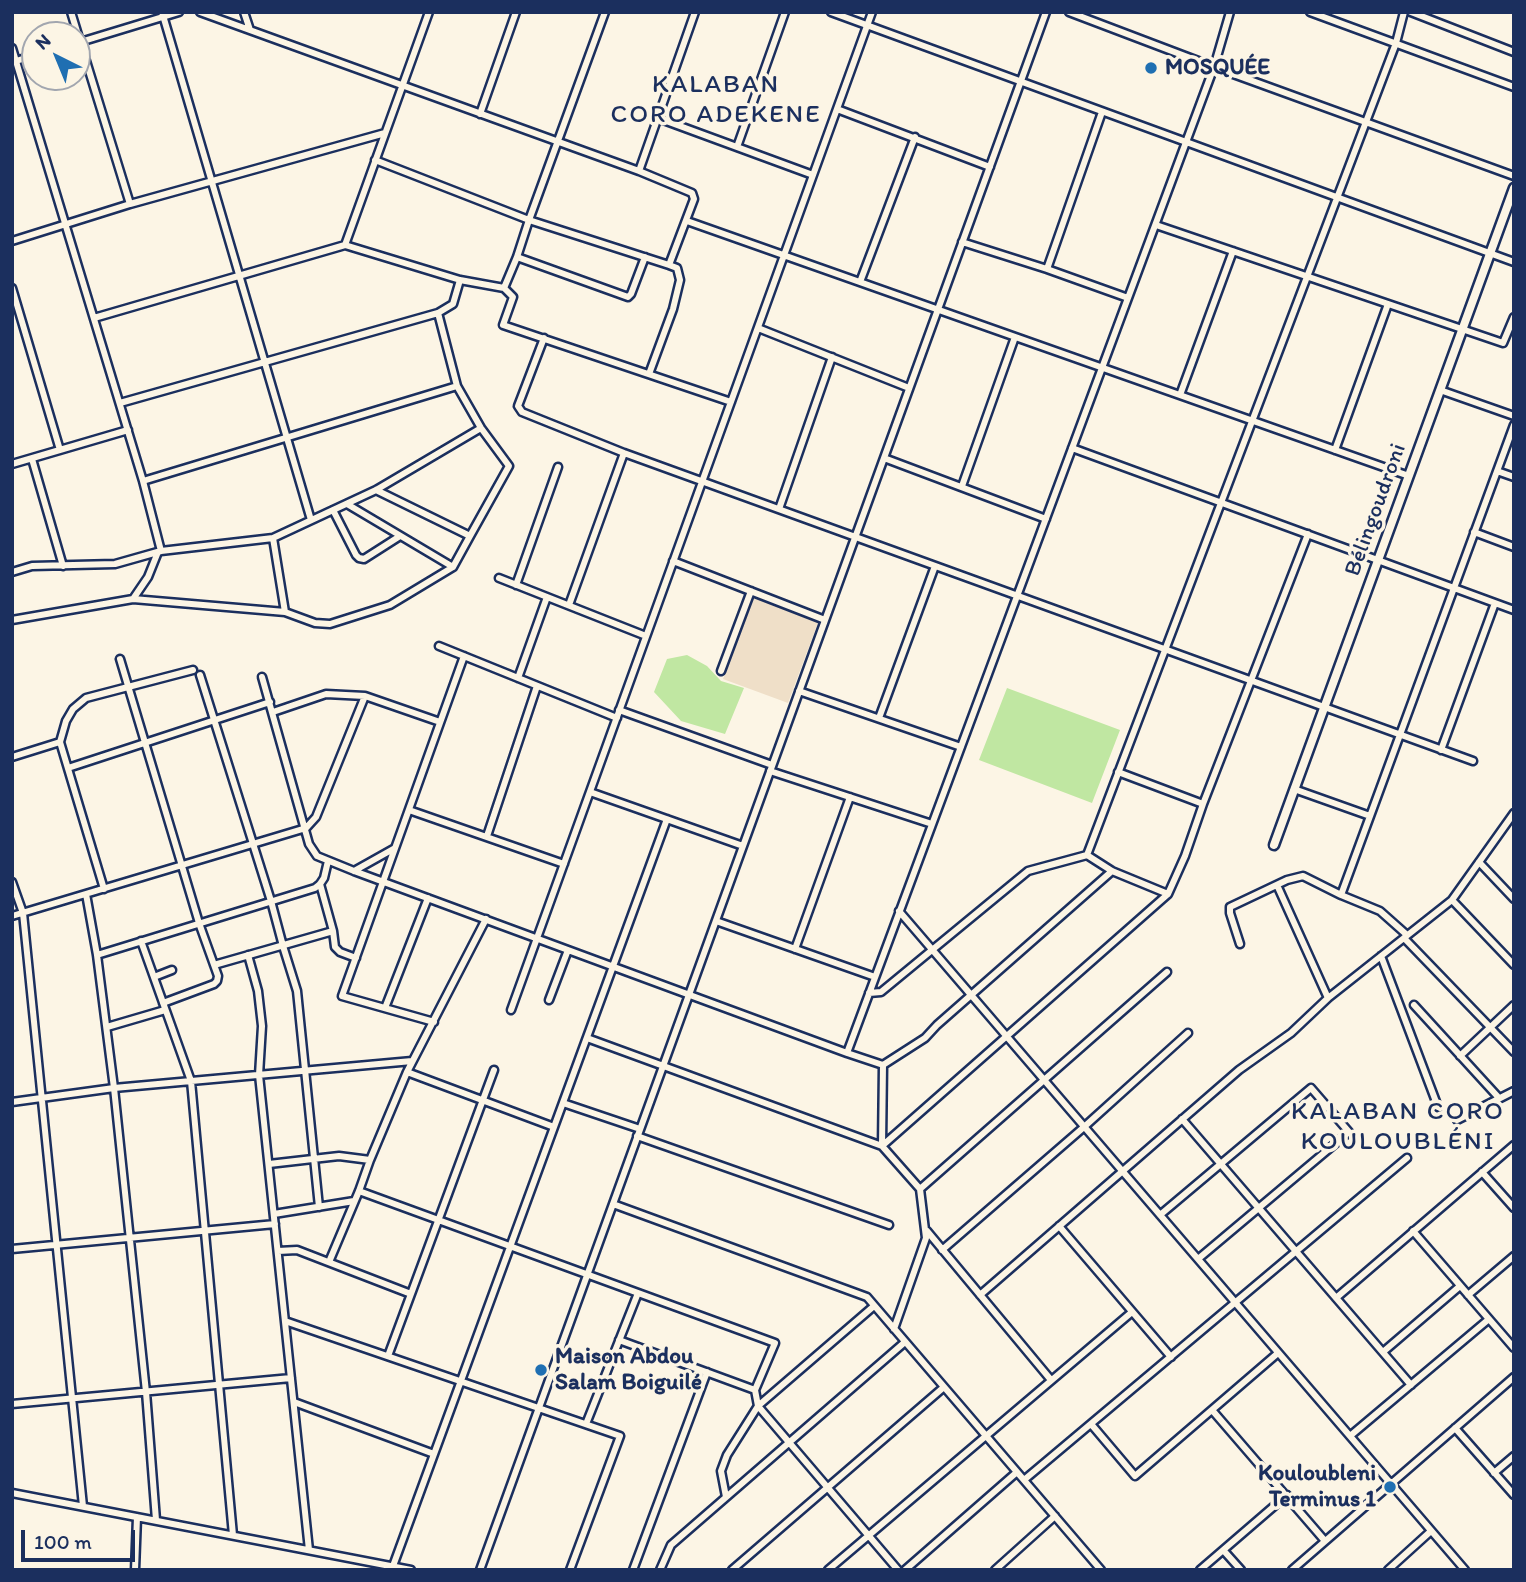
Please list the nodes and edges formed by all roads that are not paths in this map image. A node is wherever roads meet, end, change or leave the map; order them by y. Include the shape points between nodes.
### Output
1 (179, 12) edge
2 (200, 12) edge
3 (244, 12) edge
4 (429, 12) edge
5 (516, 12) edge
6 (604, 12) edge
7 (695, 12) edge
8 (785, 12) edge
9 (831, 12) edge
10 (872, 12) edge
11 (1046, 12) edge
12 (1069, 12) edge
13 (1230, 12) edge
14 (1310, 12) edge
15 (1404, 12) edge
16 (1411, 12) edge
17 (162, 15) edge
18 (867, 26) junction
19 (250, 30) junction
20 (91, 39) edge
21 (1396, 43) junction
22 (12, 48) edge
23 (1514, 52) edge
24 (14, 61) edge
25 (1214, 67) junction
26 (1021, 82) junction
27 (91, 83) edge
28 (402, 85) junction
29 (1514, 87) edge
30 (837, 109) junction
31 (1102, 111) junction
32 (480, 114) junction
33 (658, 118) junction
34 (1366, 122) junction
35 (385, 133) junction
36 (915, 138) junction
37 (558, 142) junction
38 (1186, 142) junction
39 (737, 147) junction
40 (376, 160) junction
41 (990, 167) junction
42 (639, 171) junction
43 (813, 174) junction
44 (1514, 176) edge
45 (212, 182) junction
46 (1514, 188) edge
47 (1338, 198) junction
48 (130, 204) junction
49 (529, 219) junction
50 (687, 221) junction
51 (66, 224) junction
52 (1156, 225) junction
53 (12, 241) edge
54 (962, 242) junction
55 (345, 246) junction
56 (1233, 251) junction
57 (1490, 254) junction
58 (784, 255) junction
59 (517, 257) junction
60 (645, 257) junction
61 (1514, 262) edge
62 (668, 265) junction
63 (1047, 269) junction
64 (239, 275) junction
65 (1308, 276) junction
66 (460, 280) junction
67 (860, 282) junction
68 (12, 288) edge
69 (504, 288) junction
70 (1128, 298) junction
71 (1388, 304) junction
72 (938, 309) junction
73 (438, 313) junction
74 (1514, 317) edge
75 (94, 318) junction
76 (758, 328) junction
77 (1462, 329) junction
78 (1015, 337) junction
79 (544, 338) junction
80 (832, 357) junction
81 (264, 362) junction
82 (1102, 368) junction
83 (649, 374) junction
84 (457, 386) junction
85 (909, 388) junction
86 (1440, 390) junction
87 (1180, 395) junction
88 (731, 402) junction
89 (120, 403) junction
90 (1514, 416) edge
91 (1252, 421) junction
92 (1514, 425) edge
93 (481, 428) junction
94 (128, 430) junction
95 (286, 437) junction
96 (1511, 440) edge
97 (1072, 448) junction
98 (60, 450) junction
99 (1335, 450) junction
100 (624, 453) junction
101 (884, 458) junction
102 (32, 459) junction
103 (12, 464) edge
104 (558, 467) dead end
105 (1497, 471) junction
106 (1409, 476) junction
107 (1514, 477) edge
108 (144, 481) junction
109 (702, 482) junction
110 (962, 486) junction
111 (376, 490) junction
112 (1221, 503) junction
113 (347, 504) junction
114 (779, 509) junction
115 (333, 510) junction
116 (1046, 519) junction
117 (311, 520) junction
118 (1474, 532) junction
119 (1308, 534) junction
120 (400, 536) junction
121 (470, 536) junction
122 (855, 537) junction
123 (274, 538) junction
124 (1514, 547) edge
125 (159, 552) junction
126 (1378, 560) junction
127 (673, 561) junction
128 (63, 566) junction
129 (935, 566) junction
130 (453, 567) junction
131 (12, 572) edge
132 (499, 578) dead end
133 (516, 585) junction
134 (1454, 588) junction
135 (751, 591) junction
136 (1017, 596) junction
137 (547, 597) junction
138 (133, 599) junction
139 (1495, 603) junction
140 (569, 605) junction
141 (1514, 610) edge
142 (285, 612) junction
143 (12, 620) edge
144 (825, 620) junction
145 (646, 636) junction
146 (439, 646) dead end
147 (1165, 650) junction
148 (464, 656) junction
149 (120, 659) dead end
150 (193, 670) dead end
151 (721, 671) dead end
152 (200, 676) dead end
153 (262, 677) dead end
154 (518, 678) junction
155 (1251, 681) junction
156 (128, 686) junction
157 (537, 686) junction
158 (799, 691) junction
159 (365, 696) junction
160 (270, 702) junction
161 (1324, 708) junction
162 (620, 709) junction
163 (272, 712) junction
164 (617, 718) junction
165 (879, 718) junction
166 (215, 720) junction
167 (440, 722) junction
168 (1400, 735) junction
169 (60, 742) junction
170 (145, 743) junction
171 (961, 747) junction
172 (1441, 750) junction
173 (12, 757) edge
174 (1473, 761) dead end
175 (68, 768) junction
176 (771, 768) junction
177 (1118, 772) junction
178 (1294, 789) junction
179 (590, 792) junction
180 (850, 797) junction
181 (1203, 804) junction
182 (409, 810) junction
183 (1514, 813) edge
184 (1370, 816) junction
185 (667, 819) junction
186 (932, 824) junction
187 (306, 828) junction
188 (487, 836) junction
189 (253, 844) junction
190 (1274, 845) dead end
191 (743, 846) junction
192 (395, 848) junction
193 (1087, 855) junction
194 (328, 861) junction
195 (1479, 862) junction
196 (564, 864) junction
197 (182, 865) junction
198 (354, 871) junction
199 (1112, 871) junction
200 (383, 881) junction
201 (12, 882) edge
202 (320, 884) junction
203 (1277, 885) junction
204 (104, 889) junction
205 (86, 894) junction
206 (1168, 894) junction
207 (1341, 895) junction
208 (428, 898) junction
209 (1514, 899) edge
210 (1452, 900) junction
211 (271, 901) junction
212 (899, 911) junction
213 (23, 913) junction
214 (12, 916) edge
215 (486, 919) junction
216 (716, 921) junction
217 (200, 923) junction
218 (333, 931) junction
219 (1406, 936) junction
220 (537, 938) junction
221 (141, 941) junction
222 (1240, 944) dead end
223 (283, 946) junction
224 (795, 949) junction
225 (568, 950) junction
226 (932, 950) junction
227 (97, 955) junction
228 (248, 955) junction
229 (1381, 956) junction
230 (356, 958) junction
231 (214, 965) junction
232 (1514, 965) edge
233 (613, 967) junction
234 (172, 970) dead end
235 (1167, 972) dead end
236 (154, 977) junction
237 (875, 977) junction
238 (869, 993) junction
239 (689, 995) junction
240 (972, 996) junction
241 (1328, 998) junction
242 (549, 1000) dead end
243 (1514, 1005) edge
244 (164, 1006) junction
245 (1414, 1006) dead end
246 (385, 1008) junction
247 (511, 1010) dead end
248 (434, 1022) junction
249 (107, 1027) junction
250 (1490, 1027) junction
251 (1188, 1033) dead end
252 (1006, 1036) junction
253 (587, 1038) junction
254 (1514, 1052) edge
255 (847, 1053) junction
256 (1460, 1056) junction
257 (412, 1061) junction
258 (883, 1065) junction
259 (663, 1066) junction
260 (494, 1070) dead end
261 (306, 1071) junction
262 (407, 1072) junction
263 (259, 1075) junction
264 (1044, 1080) junction
265 (191, 1081) junction
266 (114, 1088) junction
267 (1514, 1091) edge
268 (42, 1098) junction
269 (1499, 1098) junction
270 (483, 1100) junction
271 (12, 1102) edge
272 (564, 1102) junction
273 (1438, 1107) dead end
274 (1182, 1119) junction
275 (1457, 1120) dead end
276 (554, 1127) junction
277 (1084, 1127) junction
278 (639, 1133) junction
279 (1514, 1145) edge
280 (882, 1146) junction
281 (313, 1158) junction
282 (1407, 1158) dead end
283 (369, 1160) junction
284 (269, 1164) junction
285 (1220, 1164) junction
286 (1122, 1171) junction
287 (1482, 1172) junction
288 (920, 1189) junction
289 (359, 1191) junction
290 (354, 1201) junction
291 (613, 1205) junction
292 (319, 1207) junction
293 (1258, 1208) junction
294 (1514, 1208) edge
295 (274, 1214) junction
296 (1160, 1215) junction
297 (438, 1220) junction
298 (275, 1224) junction
299 (889, 1226) dead end
300 (1059, 1226) junction
301 (925, 1230) junction
302 (205, 1231) junction
303 (1413, 1231) junction
304 (130, 1238) junction
305 (57, 1245) junction
306 (510, 1247) junction
307 (12, 1249) edge
308 (942, 1250) junction
309 (278, 1251) junction
310 (1296, 1252) junction
311 (1514, 1256) edge
312 (1198, 1259) junction
313 (329, 1262) junction
314 (587, 1275) junction
315 (1460, 1286) junction
316 (638, 1293) junction
317 (411, 1294) junction
318 (980, 1295) junction
319 (1468, 1295) junction
320 (1336, 1298) junction
321 (1235, 1303) junction
322 (874, 1306) junction
323 (1132, 1312) junction
324 (1489, 1319) junction
325 (285, 1321) junction
326 (894, 1329) junction
327 (619, 1340) junction
328 (905, 1342) junction
329 (1514, 1348) edge
330 (1383, 1352) junction
331 (1278, 1353) junction
332 (388, 1356) junction
333 (1171, 1357) junction
334 (707, 1372) junction
335 (1514, 1377) edge
336 (291, 1378) junction
337 (1052, 1380) junction
338 (461, 1381) junction
339 (218, 1385) junction
340 (1411, 1385) junction
341 (944, 1387) junction
342 (755, 1390) junction
343 (146, 1392) junction
344 (72, 1398) junction
345 (294, 1402) junction
346 (12, 1404) edge
347 (758, 1406) junction
348 (539, 1408) junction
349 (1212, 1410) junction
350 (586, 1424) junction
351 (1091, 1424) junction
352 (1455, 1428) junction
353 (986, 1436) junction
354 (1350, 1436) junction
355 (789, 1442) junction
356 (435, 1454) junction
357 (1514, 1456) edge
358 (1017, 1472) junction
359 (1494, 1473) junction
360 (1024, 1480) junction
361 (1391, 1484) junction
362 (828, 1487) junction
363 (12, 1493) edge
364 (1514, 1494) edge
365 (1287, 1495) junction
366 (726, 1497) junction
367 (83, 1506) junction
368 (1055, 1516) junction
369 (137, 1517) junction
370 (156, 1520) junction
371 (1432, 1531) junction
372 (233, 1535) junction
373 (869, 1535) junction
374 (1325, 1541) junction
375 (309, 1550) junction
376 (1224, 1551) junction
377 (354, 1559) junction
378 (393, 1566) junction
379 (1099, 1567) edge
380 (135, 1570) edge
381 (354, 1570) edge
382 (411, 1570) edge
383 (480, 1570) edge
384 (570, 1570) edge
385 (633, 1570) edge
386 (660, 1570) edge
387 (732, 1570) edge
388 (828, 1570) edge
389 (898, 1570) edge
390 (905, 1570) edge
391 (995, 1570) edge
392 (1089, 1570) edge
393 (1200, 1570) edge
394 (1241, 1570) edge
395 (1292, 1570) edge
396 (1388, 1570) edge
397 (1465, 1570) edge

1 - 17 street
2 - 19 street
3 - 19 street
4 - 28 street
5 - 32 street
6 - 37 street
7 - 33 street
8 - 39 street
9 - 18 street
10 - 18 street
11 - 26 street
12 - 25 street
13 - 25 street
14 - 21 street
15 - 21 street
16 - 23 street
17 - 20 street
17 - 45 street
18 - 26 street
18 - 30 street
19 - 28 street
21 - 29 street
21 - 34 street
22 - 24 street
24 - 51 street
25 - 34 street
25 - 38 street
26 - 31 street
26 - 41 street
27 - 48 street
28 - 32 street
28 - 35 street
30 - 36 street
30 - 43 street
31 - 38 street
31 - 63 street
32 - 37 street
33 - 39 street
33 - 42 street
34 - 44 street
34 - 47 street
35 - 40 street
35 - 45 street
36 - 41 street
36 - 67 street
37 - 42 street
37 - 49 street
38 - 47 street
38 - 52 street
39 - 43 street
40 - 49 street
40 - 55 street
41 - 54 street
42 - 50 street via 692,193
43 - 58 street
45 - 48 street
45 - 64 street
46 - 57 street, Bélingoudroni
47 - 57 street
47 - 65 street
48 - 51 street
49 - 59 street
49 - 60 street
50 - 58 street
50 - 62 street
51 - 53 street
51 - 75 street
52 - 56 street
52 - 70 street
54 - 63 street
54 - 72 street
55 - 64 street
55 - 66 street
56 - 65 street
56 - 87 street
57 - 61 street
57 - 77 street, Bélingoudroni
58 - 67 street
58 - 76 street
59 - 60 street via 628,297
59 - 69 street
60 - 62 street
62 - 83 street via 677,268 680,280
63 - 70 street
64 - 75 street
64 - 81 street
65 - 71 street
65 - 91 street
66 - 69 street
66 - 73 street via 453,304
67 - 72 street
68 - 98 street
69 - 79 street via 513,297 503,325
70 - 82 street
71 - 77 street
71 - 99 street
72 - 78 street
72 - 85 street
73 - 81 street
73 - 84 street
74 - 77 street via 1503,343
75 - 89 street
76 - 80 street
76 - 88 street
77 - 86 street, Bélingoudroni
78 - 82 street
78 - 110 street
79 - 83 street
79 - 100 street via 518,406 522,412
80 - 85 street
80 - 114 street
81 - 89 street
81 - 95 street
82 - 87 street
82 - 97 street
83 - 88 street
84 - 93 street
84 - 95 street
85 - 101 street
86 - 90 street
86 - 106 street, Bélingoudroni
87 - 91 street
88 - 109 street
89 - 94 street
91 - 99 street
91 - 112 street
92 - 96 street
93 - 111 street
93 - 121 street via 509,466
94 - 98 street
94 - 108 street
95 - 108 street
95 - 117 street
96 - 105 street
97 - 112 street
97 - 116 street
98 - 102 street
99 - 106 street
100 - 109 street
100 - 140 street
101 - 110 street
101 - 122 street
102 - 103 street
102 - 128 street
104 - 133 street
105 - 107 street
105 - 118 street
106 - 126 street, Bélingoudroni
108 - 125 street
109 - 114 street
109 - 127 street
110 - 116 street
111 - 113 street
111 - 121 street
112 - 119 street
112 - 147 street
113 - 115 street
113 - 120 street
114 - 122 street
115 - 117 street
115 - 120 street via 359,558
116 - 136 street
117 - 123 street
118 - 124 street
118 - 134 street
119 - 126 street
119 - 155 street
120 - 130 street
121 - 130 street
122 - 129 street
122 - 144 street
123 - 125 street
123 - 142 street
125 - 128 street via 115,564
125 - 138 street
126 - 134 street
126 - 161 street, Bélingoudroni
127 - 135 street
127 - 145 street
128 - 131 street via 32,566
129 - 136 street
129 - 165 street
130 - 142 street via 390,605 330,624
132 - 133 street
133 - 137 street
134 - 139 street
134 - 168 street
135 - 144 street
135 - 151 street
136 - 147 street
136 - 171 street
137 - 140 street
137 - 154 street
138 - 142 street
138 - 143 street
139 - 141 street
139 - 172 street
140 - 145 street
144 - 158 street
145 - 162 street
146 - 148 street
147 - 155 street
147 - 177 street
148 - 154 street
148 - 167 street
149 - 156 street
150 - 156 street
152 - 166 street
153 - 160 street
154 - 157 street
155 - 161 street
155 - 181 street
156 - 169 street via 86,698 73,709
156 - 170 street
157 - 164 street
157 - 188 street
158 - 165 street
158 - 176 street
159 - 163 street via 326,694
159 - 167 street
159 - 187 street via 316,817
160 - 163 street
160 - 166 street
161 - 168 street
161 - 178 street, Bélingoudroni
162 - 164 street
162 - 176 street
163 - 187 street
164 - 179 street
165 - 171 street
166 - 170 street
166 - 189 street
167 - 182 street
168 - 172 street
168 - 184 street
169 - 173 street
169 - 175 street
170 - 175 street
170 - 197 street
171 - 186 street
172 - 174 street
175 - 204 street
176 - 180 street
176 - 191 street
177 - 181 street
177 - 193 street
178 - 184 street
178 - 190 street, Bélingoudroni
179 - 185 street
179 - 196 street
180 - 186 street
180 - 224 street
181 - 206 street
182 - 188 street
182 - 192 street
183 - 195 street
184 - 207 street
185 - 191 street
185 - 233 street
186 - 212 street
187 - 189 street
187 - 194 street via 309,844 317,856
188 - 196 street
189 - 197 street
189 - 211 street
191 - 216 street
192 - 198 street
192 - 200 street
193 - 199 street
193 - 226 street via 1028,871
194 - 198 street
194 - 202 street
195 - 209 street
195 - 210 street
196 - 220 street
197 - 204 street
197 - 217 street
198 - 200 street
199 - 206 street
199 - 240 street
200 - 208 street
200 - 230 street
201 - 213 street
202 - 211 street
202 - 218 street
203 - 207 street via 1303,876
203 - 222 street via 1230,906
203 - 241 street
204 - 205 street
205 - 213 street
205 - 227 street
206 - 252 street
207 - 219 street via 1380,911
208 - 215 street
208 - 246 street
210 - 219 street
210 - 232 street
211 - 217 street
211 - 223 street
212 - 226 street
212 - 237 street
213 - 214 street
213 - 268 street
215 - 220 street
215 - 248 street
216 - 224 street
216 - 239 street
217 - 221 street
217 - 231 street
218 - 223 street
218 - 230 street via 335,947
219 - 229 street
219 - 250 street
220 - 225 street
220 - 247 street
221 - 227 street
221 - 236 street
223 - 228 street
223 - 261 street via 297,991
224 - 237 street
225 - 233 street
225 - 242 street
226 - 238 street via 881,992
226 - 240 street
227 - 249 street
228 - 231 street
228 - 263 street via 262,1026
229 - 241 street
229 - 273 street
230 - 246 street via 342,996
231 - 244 street via 218,976 214,984
233 - 239 street
233 - 253 street
234 - 236 street
235 - 264 street
236 - 244 street
237 - 238 street
238 - 255 street
239 - 255 street
239 - 259 street
240 - 252 street
240 - 258 street via 925,1038
241 - 274 street
243 - 250 street
244 - 249 street
244 - 265 street
245 - 256 street
246 - 248 street
248 - 257 street
249 - 266 street
250 - 254 street
250 - 256 street
251 - 277 street
252 - 264 street
252 - 280 street
253 - 259 street
253 - 272 street
255 - 258 street
256 - 269 street
257 - 261 street
257 - 262 street
258 - 280 street
259 - 278 street
259 - 280 street
260 - 270 street
261 - 263 street
261 - 281 street
262 - 270 street
262 - 283 street
263 - 265 street
263 - 284 street
264 - 277 street
264 - 288 street
265 - 266 street
265 - 302 street
266 - 268 street
266 - 304 street
267 - 269 street
268 - 271 street
268 - 305 street
269 - 275 street
270 - 276 street
270 - 297 street
272 - 276 street
272 - 278 street
274 - 285 street
274 - 286 street
276 - 306 street
277 - 286 street
277 - 308 street
278 - 291 street
278 - 299 street
279 - 287 street
280 - 288 street
281 - 283 street
281 - 284 street
281 - 292 street
282 - 310 street
283 - 289 street
284 - 295 street
285 - 293 street
285 - 293 street via 1311,1088 1349,1132
285 - 296 street
286 - 296 street
286 - 300 street
287 - 294 street
287 - 303 street
288 - 301 street
289 - 290 street
289 - 297 street
290 - 292 street
290 - 313 street
291 - 314 street
291 - 322 street via 867,1297
292 - 295 street
293 - 310 street
293 - 312 street
295 - 298 street
296 - 312 street
297 - 306 street
297 - 317 street
298 - 302 street
298 - 309 street
300 - 318 street
300 - 323 street
301 - 308 street
301 - 326 street
302 - 304 street
302 - 339 street
303 - 315 street
303 - 320 street
304 - 305 street
304 - 343 street
305 - 307 street
305 - 344 street
306 - 314 street
306 - 338 street
308 - 318 street
309 - 313 street via 297,1250
309 - 325 street
310 - 320 street
310 - 321 street
311 - 319 street
312 - 321 street
313 - 317 street
314 - 316 street
314 - 348 street
315 - 319 street
315 - 330 street
316 - 327 street
316 - 342 street via 775,1343
317 - 332 street
318 - 337 street
319 - 324 street
320 - 330 street
321 - 331 street
321 - 333 street
322 - 326 street
322 - 347 street
323 - 333 street
323 - 337 street
324 - 329 street
324 - 340 street
325 - 332 street
325 - 336 street
326 - 328 street
327 - 334 street
327 - 350 street
328 - 341 street
328 - 355 street
330 - 340 street
331 - 349 street
331 - 354 street
332 - 338 street
333 - 351 street
334 - 342 street
334 - 385 street
335 - 352 street
336 - 339 street
336 - 345 street
337 - 353 street
338 - 348 street
338 - 356 street
339 - 343 street
339 - 372 street
340 - 354 street
341 - 353 street
341 - 362 street
342 - 347 street
343 - 344 street
343 - 370 street
344 - 346 street
344 - 367 street
345 - 356 street
345 - 375 street
347 - 355 street
347 - 366 street via 721,1471
348 - 350 street
348 - 383 street
349 - 351 street via 1135,1476
349 - 365 street
350 - 384 street via 620,1436
351 - 360 street
352 - 359 street
352 - 361 street
353 - 358 street
353 - 373 street
354 - 361 street
355 - 362 street
355 - 366 street
356 - 378 street
357 - 359 street
358 - 360 street
358 - 390 street
359 - 364 street
360 - 368 street
361 - 371 street
361 - 374 street
362 - 373 street
362 - 387 street
363 - 367 street
365 - 374 street
365 - 376 street
366 - 386 street via 671,1545
367 - 369 street
368 - 379 street
368 - 391 street
369 - 370 street
369 - 380 street
370 - 372 street
371 - 396 street
371 - 397 street
372 - 375 street
373 - 388 street
373 - 389 street
374 - 395 street
375 - 377 street
376 - 393 street
376 - 394 street
377 - 378 street
377 - 381 street
378 - 382 street
379 - 392 street

